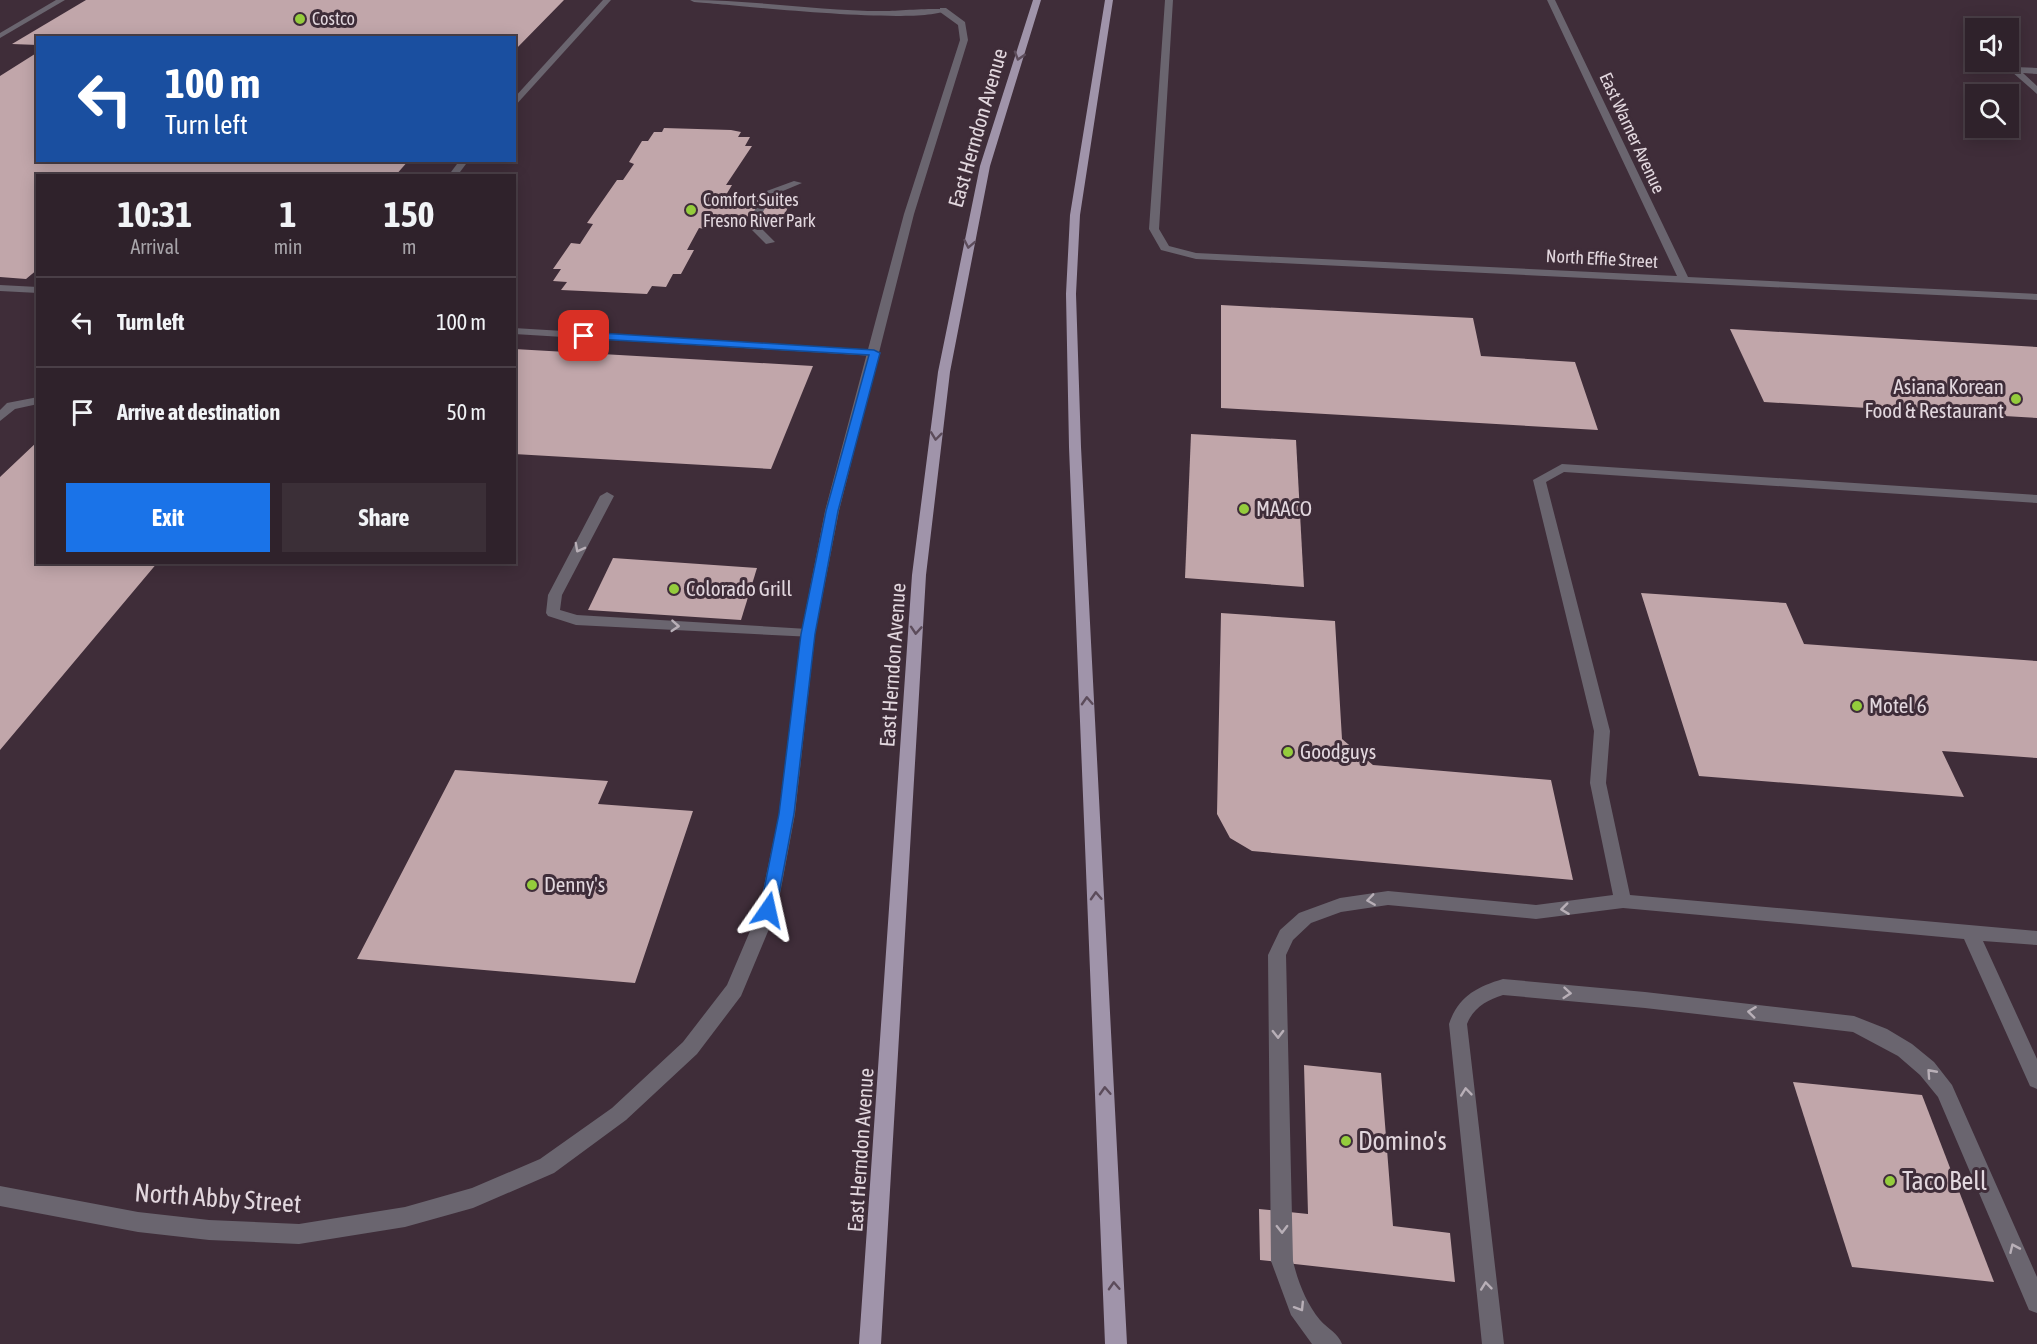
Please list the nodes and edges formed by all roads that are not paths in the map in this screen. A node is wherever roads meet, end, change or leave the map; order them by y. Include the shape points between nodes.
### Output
1 (61, 0) edge
2 (607, 0) edge
3 (694, 0) edge
4 (1037, 0) edge
5 (1109, 0) edge
6 (1169, 0) edge
7 (1551, 0) edge
8 (0, 36) edge
9 (2037, 70) edge
10 (2037, 91) edge
11 (516, 102) edge
12 (463, 162) edge
13 (454, 174) edge
14 (797, 183) dead end
15 (770, 242) dead end
16 (1684, 280) junction
17 (0, 288) edge
18 (36, 290) edge
19 (2037, 297) edge
20 (516, 331) edge
21 (874, 353) junction
22 (36, 400) edge
23 (0, 417) edge
24 (607, 496) dead end
25 (2037, 499) edge
26 (808, 634) junction
27 (1623, 901) junction
28 (1970, 932) junction
29 (2037, 938) edge
30 (2037, 1080) edge
31 (0, 1196) edge
32 (2037, 1302) edge
33 (870, 1344) edge
34 (1116, 1344) edge
35 (1331, 1344) edge
36 (1493, 1344) edge

1 - 8 street
2 - 11 street
3 - 21 street, North Abby Street via 866,13 943,10 962,24 964,40 909,214
4 -> 33 main road, East Herndon Avenue via 985,166 944,372 919,575
34 -> 5 main road via 1071,294 1075,215
6 - 16 street, North Effie Street via 1154,229 1165,248 1196,256
7 - 16 street, East Warner Avenue
9 - 10 street via 2015,70
12 - 13 street
14 - 15 street via 767,194 752,225
16 - 19 street, North Effie Street
17 - 18 street
20 - 21 street
21 - 26 street, North Abby Street via 832,511
22 - 23 street via 11,406
24 -> 26 street via 555,595 553,613 576,620
25 - 27 street via 1562,468 1539,480 1602,731 1598,783
26 - 31 street, North Abby Street via 787,814 768,910 734,990 690,1048 619,1114 547,1166 473,1198 405,1217 299,1234 138,1222
27 - 28 street
27 -> 35 street via 1536,912 1388,898 1340,905 1305,918 1286,935 1277,955 1282,1261 1298,1305 1323,1340
28 - 29 street
28 - 30 street
32 - 36 street via 1945,1091 1932,1072 1910,1052 1879,1032 1854,1024 1503,987 1485,992 1461,1011 1458,1024

